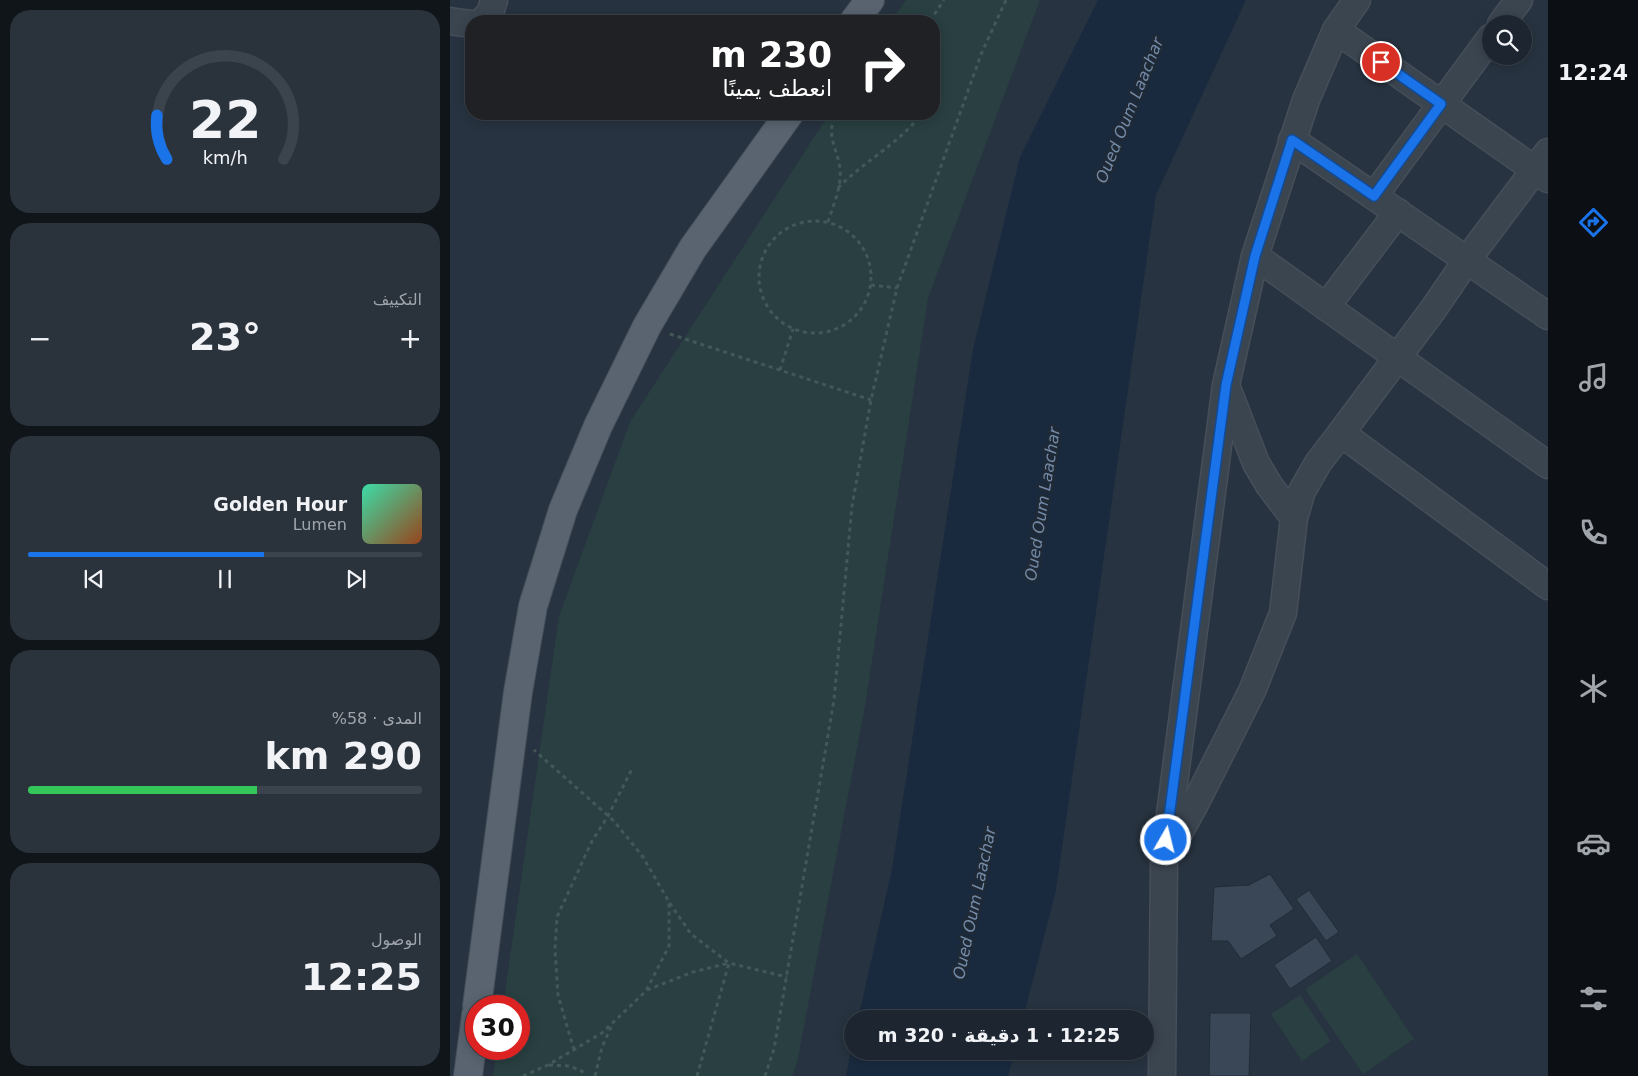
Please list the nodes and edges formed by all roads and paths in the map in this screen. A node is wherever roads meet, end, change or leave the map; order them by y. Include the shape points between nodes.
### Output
1 (494, 0) edge
2 (870, 0) edge
3 (944, 0) edge
4 (1006, 0) edge
5 (1357, 0) edge
6 (1519, 0) edge
7 (489, 15) edge
8 (859, 15) edge
9 (934, 15) edge
10 (1508, 15) edge
11 (450, 21) edge
12 (465, 23) edge
13 (1336, 30) junction
14 (1482, 49) edge
15 (1441, 104) junction
16 (785, 120) edge
17 (834, 120) edge
18 (916, 120) edge
19 (1292, 140) junction
20 (1544, 167) edge
21 (838, 189) junction
22 (1374, 196) junction
23 (1398, 212) junction
24 (828, 222) junction
25 (1255, 256) junction
26 (1467, 260) junction
27 (870, 285) junction
28 (897, 288) junction
29 (1326, 307) junction
30 (1546, 310) edge
31 (647, 326) junction
32 (793, 329) junction
33 (1397, 358) junction
34 (780, 370) junction
35 (1226, 385) junction
36 (871, 400) junction
37 (1341, 433) junction
38 (1548, 465) edge
39 (1294, 518) junction
40 (1548, 586) edge
41 (514, 731) junction
42 (633, 767) dead end
43 (608, 816) junction
44 (1164, 860) junction
45 (669, 902) junction
46 (729, 963) junction
47 (787, 977) junction
48 (646, 991) junction
49 (478, 995) edge
50 (612, 1024) junction
51 (574, 1050) junction
52 (470, 1060) edge
53 (548, 1065) junction
54 (468, 1076) edge
55 (523, 1076) edge
56 (584, 1076) edge
57 (595, 1076) edge
58 (697, 1076) edge
59 (765, 1076) edge
60 (1162, 1076) edge

1 - 7 street
2 - 8 main road
3 - 9 path
4 - 28 path via 982,52
5 - 13 street
6 - 10 street
11 - 12 street
13 - 15 street
13 - 19 street
14 - 15 street
15 - 20 street
15 - 22 street
16 - 31 main road via 693,248
17 - 21 path via 830,129 840,170
18 - 21 path
19 - 22 street
19 - 25 street
20 - 26 street
21 - 24 path
22 - 23 street
23 - 26 street
23 - 29 street
24 - 27 path via 845,229 868,256 872,274
24 - 32 path via 810,221 793,225 778,234 766,248 759,266 759,286 765,304 777,319
25 - 29 street
25 - 35 street
26 - 30 street
26 - 33 street
27 - 28 path
27 - 32 path via 862,308 849,322 831,331 812,333
28 - 36 path
29 - 33 street
31 - 34 path
31 - 41 main road via 598,426 563,510 532,606
32 - 34 path
33 - 37 street
33 - 38 street
34 - 36 path
35 - 39 street via 1256,463
35 - 44 street
36 - 47 path via 852,506 834,700
37 - 39 street via 1302,491
37 - 40 street
39 - 44 street via 1283,613 1252,691
41 - 43 path
41 - 49 main road
42 - 43 path
43 - 45 path via 643,857
43 - 51 path via 592,841 557,917 558,995
44 - 60 street
45 - 46 path via 691,934
45 - 48 path via 669,946
46 - 47 path
46 - 48 path via 693,972
46 - 58 path
47 - 59 path via 774,1049
48 - 50 path
50 - 51 path
50 - 57 path via 602,1046
51 - 53 path
52 - 54 main road
53 - 55 path
53 - 56 path via 569,1066 582,1071

